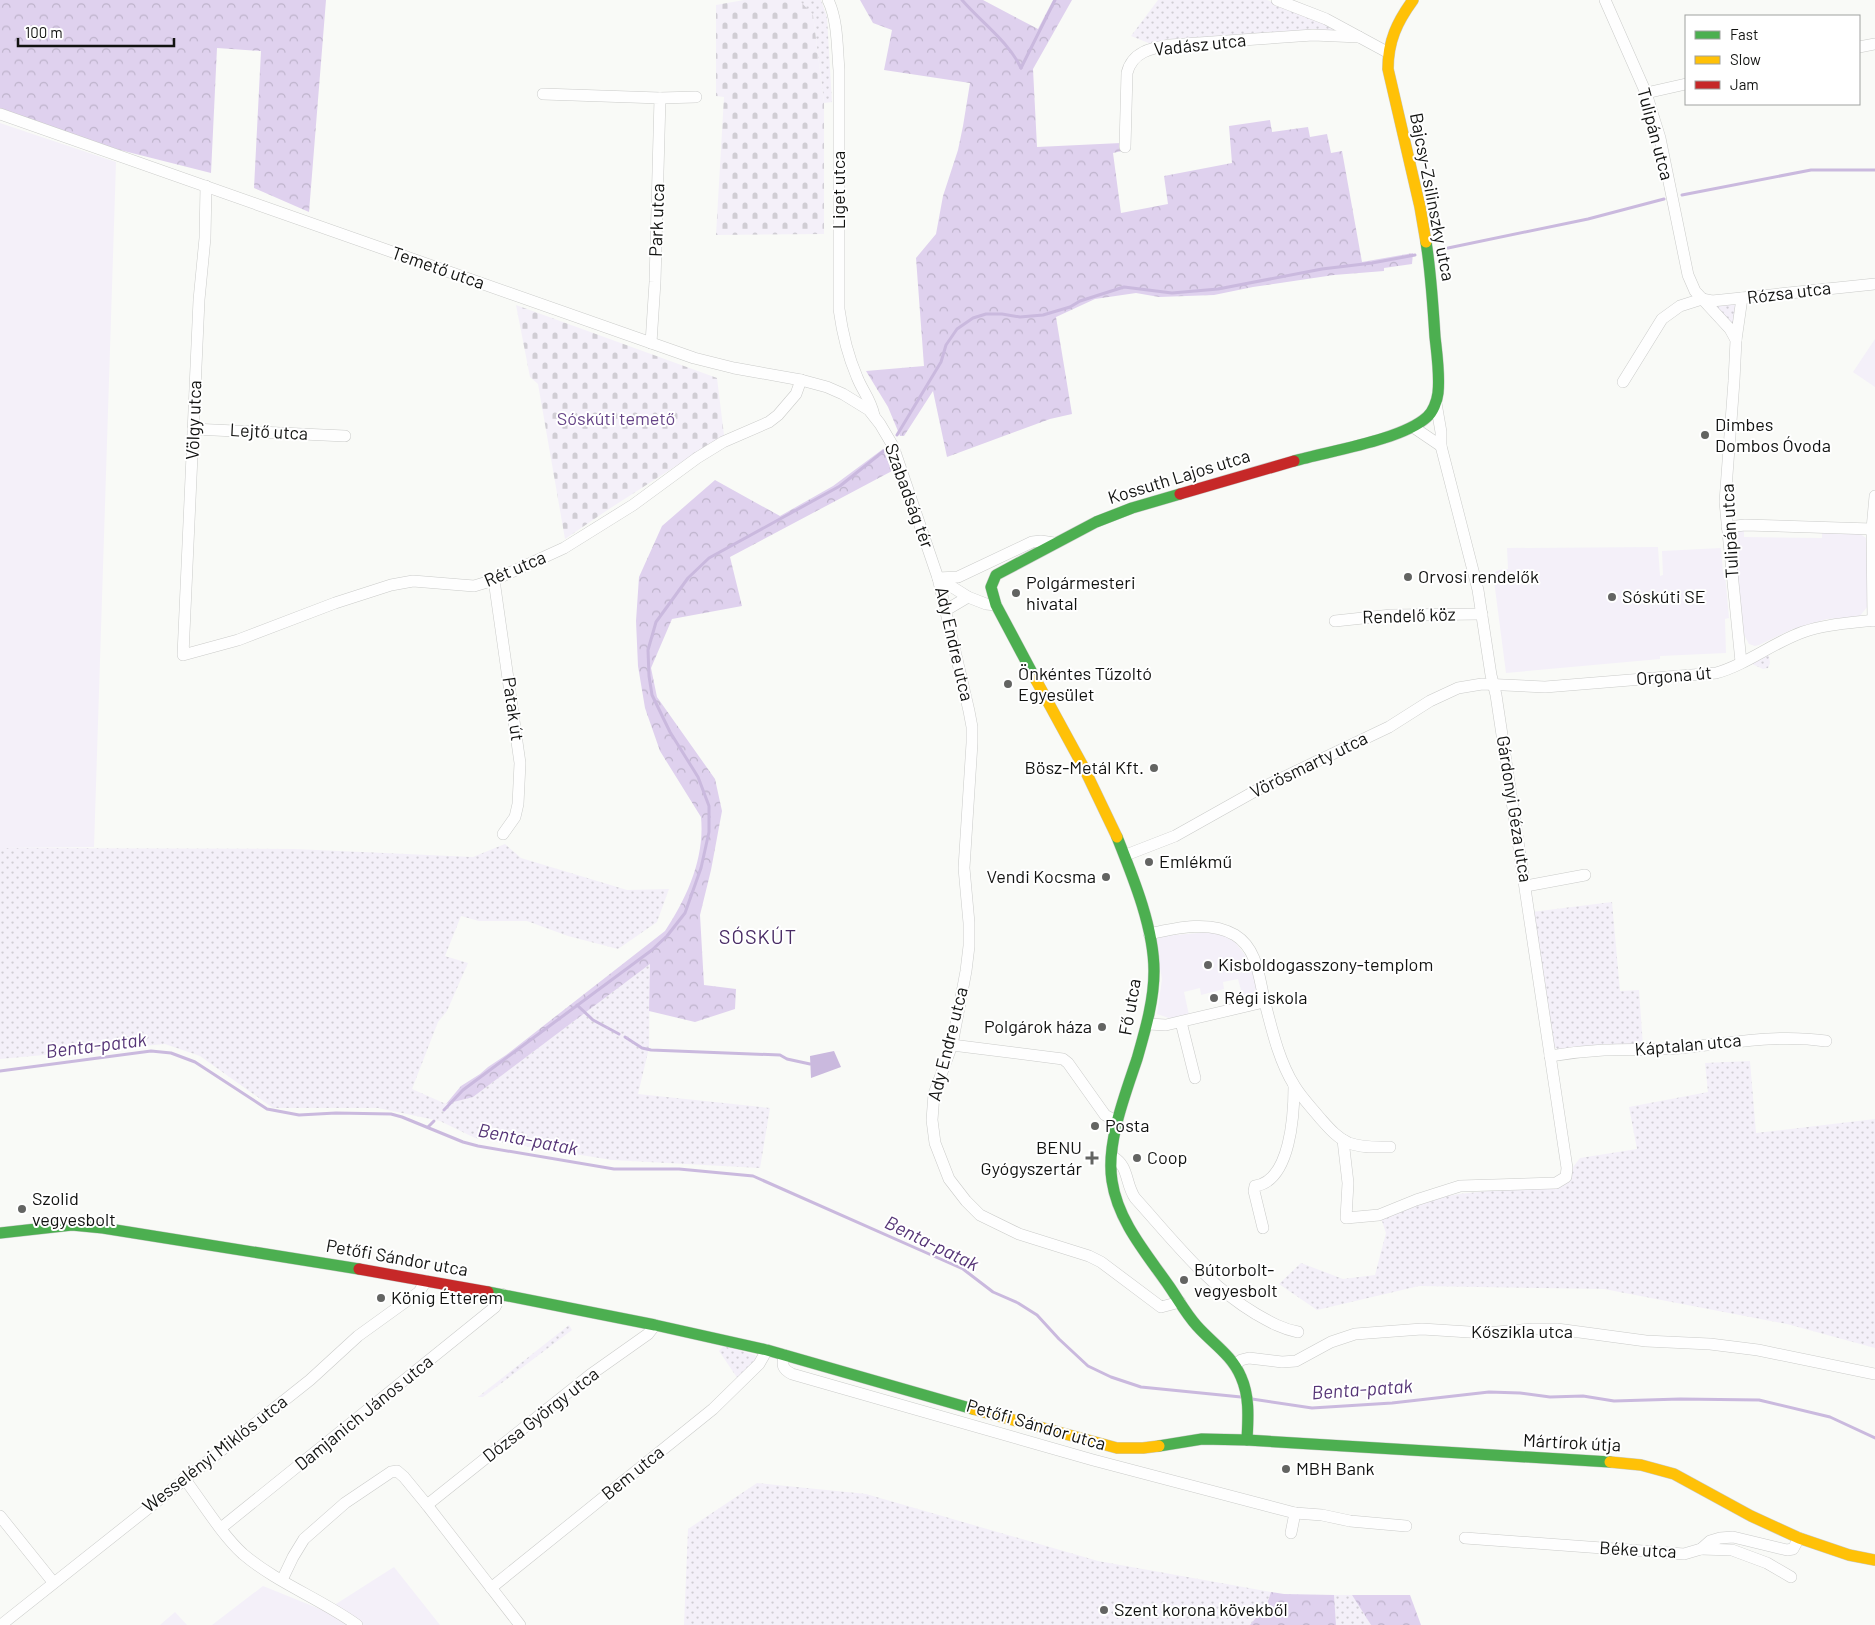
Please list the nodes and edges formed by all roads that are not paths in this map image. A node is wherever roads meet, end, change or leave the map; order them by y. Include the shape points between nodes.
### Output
1 (828, 0) edge
2 (1277, 0) edge
3 (1413, 0) edge
4 (1605, 0) edge
5 (1358, 36) junction
6 (1875, 44) edge
7 (1860, 47) edge
8 (1387, 52) junction
9 (1685, 84) edge
10 (1646, 93) junction
11 (543, 94) dead end
12 (696, 97) dead end
13 (660, 98) junction
14 (0, 114) edge
15 (1126, 148) dead end
16 (206, 186) junction
17 (1875, 284) edge
18 (1742, 298) junction
19 (1702, 299) junction
20 (1736, 340) junction
21 (651, 343) junction
22 (857, 378) junction
23 (801, 380) junction
24 (1623, 382) dead end
25 (843, 394) junction
26 (1436, 403) junction
27 (874, 416) junction
28 (1412, 428) junction
29 (193, 429) junction
30 (345, 436) dead end
31 (1441, 446) junction
32 (1875, 496) edge
33 (1727, 527) junction
34 (1872, 528) junction
35 (1054, 543) junction
36 (938, 578) junction
37 (494, 580) junction
38 (968, 596) junction
39 (996, 605) junction
40 (946, 610) junction
41 (1482, 614) junction
42 (1874, 620) edge
43 (1335, 621) dead end
44 (183, 655) joint
45 (1741, 662) junction
46 (1493, 684) junction
47 (503, 834) dead end
48 (1126, 855) junction
49 (1585, 875) dead end
50 (1526, 886) junction
51 (1149, 934) junction
52 (1264, 1002) junction
53 (1181, 1022) junction
54 (1148, 1024) junction
55 (1826, 1041) dead end
56 (952, 1045) junction
57 (1550, 1056) junction
58 (1195, 1078) dead end
59 (1294, 1086) junction
60 (1308, 1104) junction
61 (1294, 1108) junction
62 (1118, 1122) junction
63 (1343, 1140) junction
64 (1390, 1147) dead end
65 (1113, 1157) junction
66 (1263, 1228) dead end
67 (0, 1233) edge
68 (426, 1281) junction
69 (502, 1294) junction
70 (1180, 1302) junction
71 (655, 1325) junction
72 (1298, 1332) dead end
73 (767, 1350) junction
74 (784, 1355) junction
75 (1238, 1370) junction
76 (1875, 1374) edge
77 (1247, 1440) junction
78 (184, 1478) junction
79 (427, 1505) junction
80 (1295, 1513) junction
81 (0, 1516) edge
82 (1406, 1526) dead end
83 (221, 1528) junction
84 (1291, 1533) dead end
85 (1465, 1538) dead end
86 (1799, 1538) junction
87 (1701, 1549) junction
88 (1875, 1560) edge
89 (1791, 1577) dead end
90 (282, 1580) junction
91 (53, 1582) junction
92 (492, 1588) junction
93 (1, 1625) edge
94 (357, 1625) edge
95 (520, 1625) edge

1 - 22 street, Liget utca via 837,39 839,70 839,309 841,327
2 - 5 street, Vadász utca via 1326,19
3 - 8 main road, Bajcsy-Zsilinszky utca via 1396,26
4 - 10 street, Tulipán utca
5 - 8 street, Vadász utca
5 - 15 street, Vadász utca via 1313,35 1148,49 1132,62 1127,73
6 - 7 street
8 - 26 main road, Bajcsy-Zsilinszky utca via 1427,245 1437,358
9 - 10 street
10 - 19 street, Tulipán utca via 1660,138 1688,275
11 - 13 street
12 - 13 street
13 - 21 street, Park utca
14 - 16 street, Temető utca
16 - 21 street, Temető utca
16 - 29 street, Völgy utca
17 - 18 street, Rózsa utca
18 - 19 street, Rózsa utca
18 - 20 street, Tulipán utca
19 - 20 street, Tulipán utca via 1724,321
19 - 24 street via 1680,306 1662,319
20 - 33 street, Tulipán utca via 1725,502
21 - 23 street, Temető utca via 734,368
22 - 25 street
22 - 27 street, Liget utca via 871,401
23 - 25 street, Temető utca
23 - 37 street, Rét utca via 796,394 769,422 723,442 564,548
25 - 27 street, Temető utca
26 - 28 main road via 1427,417
26 - 31 street, Gárdonyi Géza utca
27 - 36 street, Szabadság tér via 893,446
28 - 31 street
28 - 35 main road, Kossuth Lajos utca via 1132,508
29 - 30 street, Lejtő utca
29 - 44 street, Völgy utca
31 - 41 street, Gárdonyi Géza utca
32 - 34 street
33 - 34 street
33 - 45 street, Tulipán utca
34 - 42 street
35 - 36 street via 1032,542 958,577
35 - 39 main road, Kossuth Lajos utca via 995,575 990,586
36 - 38 street
36 - 40 street, Ady Endre utca
37 - 44 street, Rét utca via 474,586 413,581 391,585 238,640
37 - 47 street, Patak út via 520,763 515,817
38 - 39 street
38 - 40 street
39 - 48 main road, Fő utca via 1070,740
40 - 56 street, Ady Endre utca via 972,727 964,868 969,946
41 - 43 street, Rendelő köz via 1391,614
41 - 46 street, Gárdonyi Géza utca
42 - 45 street, Orgona út via 1829,625 1803,632
45 - 46 street, Orgona út via 1716,673 1546,687
46 - 48 street, Vörösmarty utca via 1470,685 1445,693 1388,727 1257,790 1175,836
46 - 50 street, Gárdonyi Géza utca
48 - 51 main road, Fő utca
49 - 50 street
50 - 57 street, Gárdonyi Géza utca
51 - 52 street via 1205,926 1237,936 1256,964
51 - 54 main road, Fő utca via 1155,984
52 - 53 street
52 - 59 street via 1285,1069
53 - 54 street via 1160,1026
53 - 58 street
54 - 62 main road, Fő utca
55 - 57 street, Káptalan utca via 1785,1037 1680,1048 1602,1050
56 - 62 street via 1063,1059 1105,1115
56 - 70 street, Ady Endre utca via 934,1094 933,1132 949,1179 972,1209 1019,1234 1101,1262 1161,1307
57 - 63 street, Gárdonyi Géza utca via 1567,1168 1566,1176 1556,1183 1460,1186 1379,1215 1346,1218 1348,1183
59 - 60 street
59 - 61 street
60 - 61 street
60 - 63 street
61 - 66 street via 1291,1136 1279,1167 1266,1182 1255,1186
62 - 65 main road, Fő utca
63 - 64 street via 1363,1146
65 - 70 main road, Fő utca via 1112,1180 1118,1205 1130,1229
65 - 72 street via 1124,1168 1136,1198 1204,1276 1248,1309 1280,1328
67 - 68 main road, Petőfi Sándor utca via 72,1225 103,1228
68 - 69 main road, Petőfi Sándor utca
68 - 78 street, Wesselényi Miklós utca via 419,1292 358,1336 310,1380
69 - 71 main road, Petőfi Sándor utca
69 - 83 street, Damjanich János utca via 495,1307
70 - 75 main road, Fő utca via 1197,1326
71 - 73 main road, Petőfi Sándor utca
71 - 79 street, Dózsa György utca via 648,1334 569,1391
73 - 74 main road, Petőfi Sándor utca
73 - 92 street, Bem utca via 759,1364 713,1409
74 - 77 main road, Petőfi Sándor utca via 1117,1448 1143,1448 1202,1439
74 - 80 street, Petőfi Sándor utca via 784,1370 792,1374 1093,1460
75 - 76 street, Kőszikla utca via 1241,1360 1296,1361 1330,1342 1355,1334 1422,1329 1485,1333 1556,1329 1646,1341 1758,1350
75 - 77 main road via 1247,1396
77 - 86 main road, Mártírok útja via 1650,1466 1681,1477
78 - 83 street
78 - 91 street, Wesselényi Miklós utca
79 - 90 street via 404,1477 397,1471 391,1472 345,1503 304,1539
79 - 92 street
80 - 82 street
80 - 84 street
81 - 91 street
83 - 90 street via 241,1552
85 - 87 street, Béke utca via 1668,1554
86 - 87 street, Béke utca via 1794,1549 1787,1550 1733,1538 1710,1541
86 - 88 main road, Mártírok útja
87 - 89 street via 1732,1550 1767,1563
90 - 94 street
91 - 93 street, Wesselényi Miklós utca
92 - 95 street

